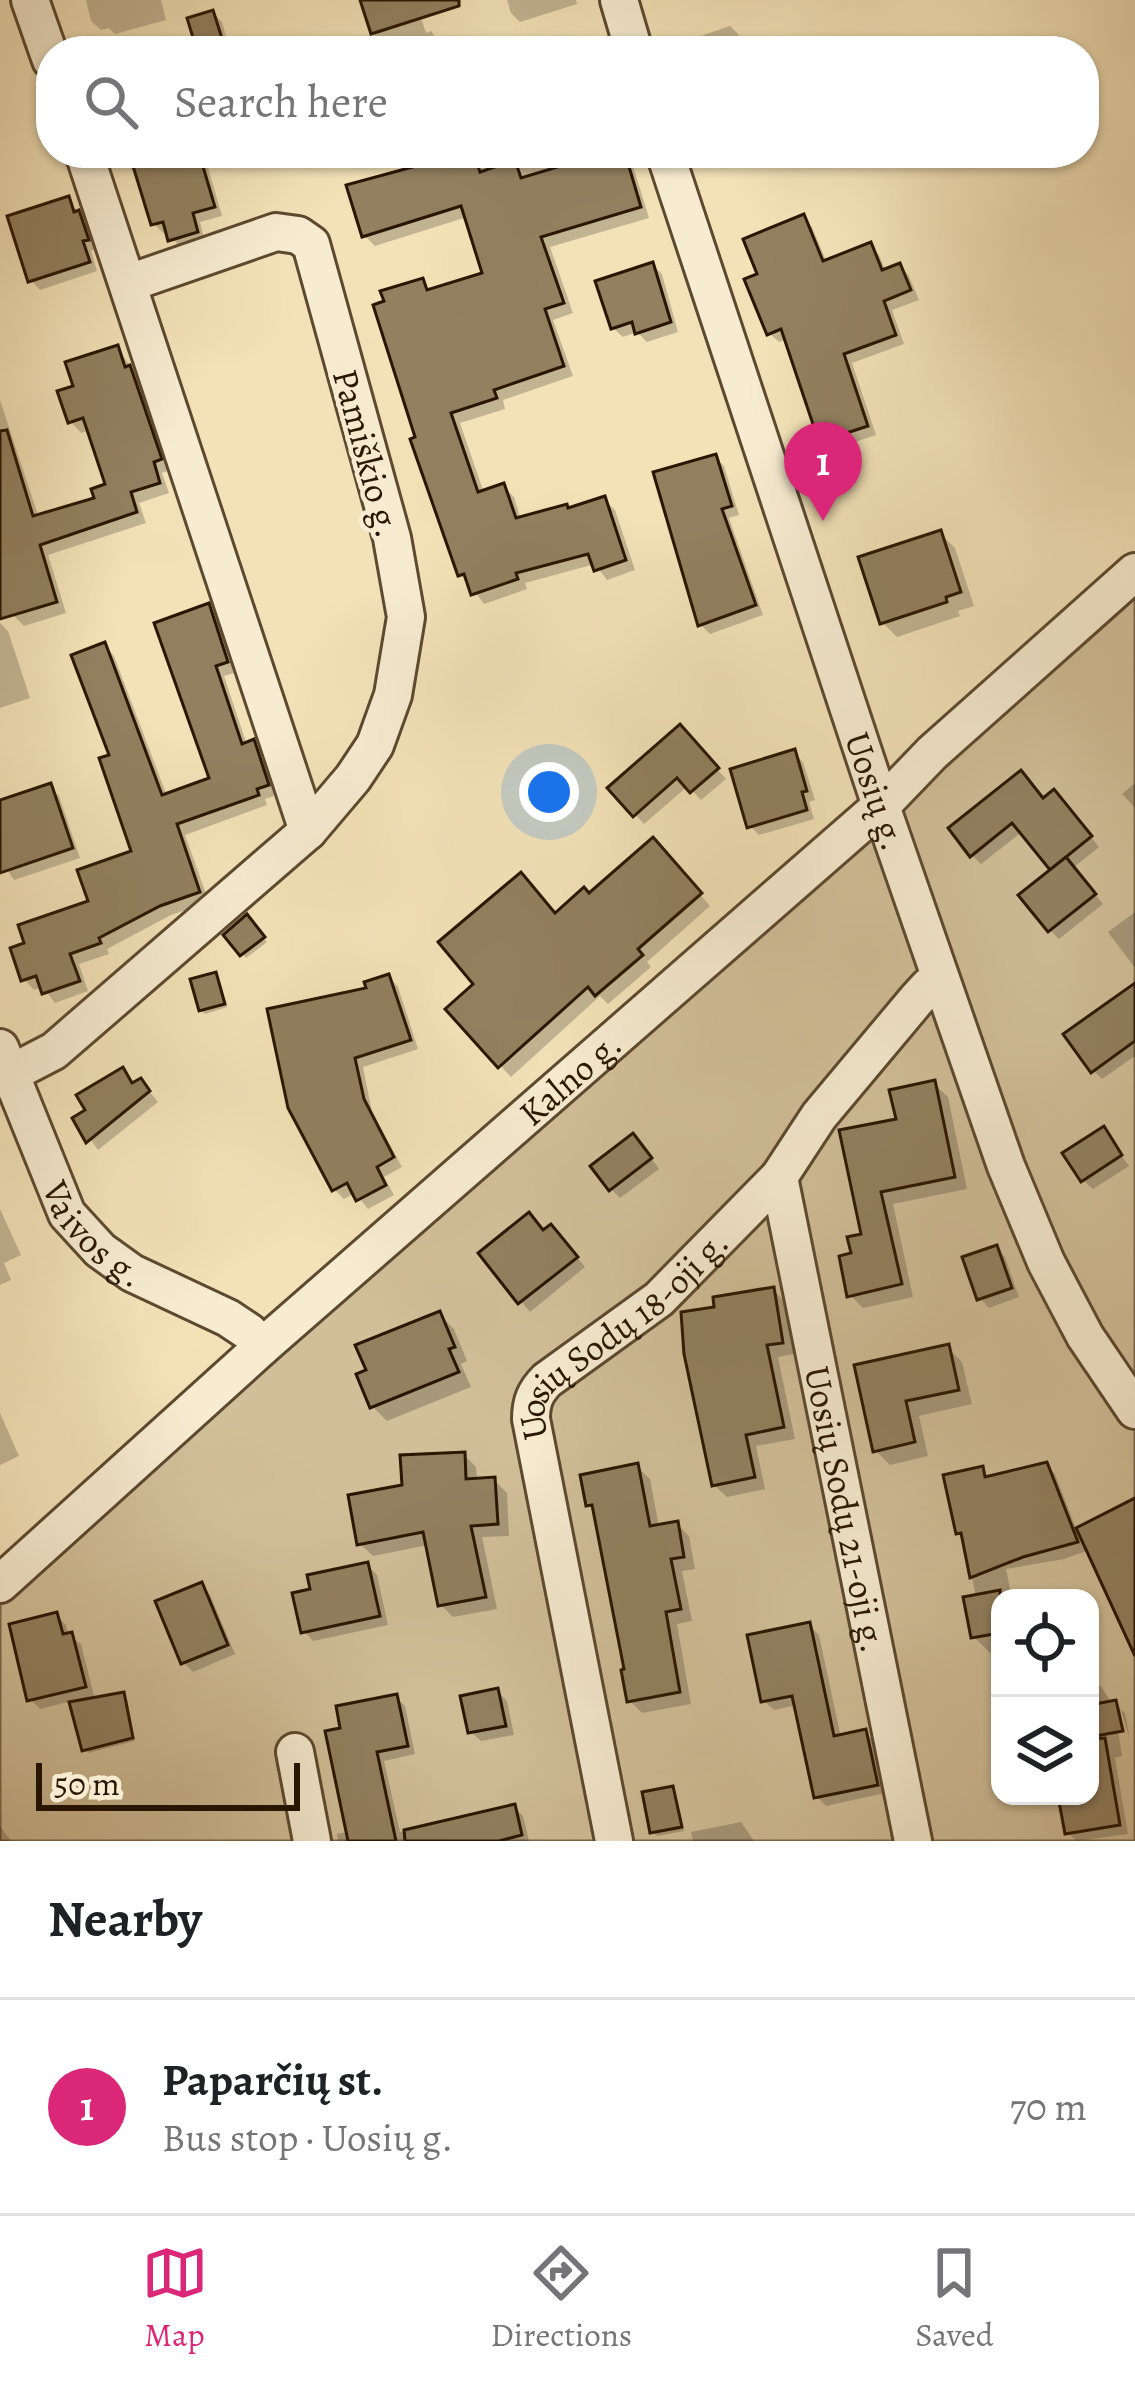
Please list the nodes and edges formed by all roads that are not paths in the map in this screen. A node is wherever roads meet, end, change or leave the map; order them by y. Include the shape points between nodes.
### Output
1 (30, 0) edge
2 (619, 0) edge
3 (43, 36) edge
4 (630, 36) edge
5 (89, 168) edge
6 (670, 168) edge
7 (129, 283) junction
8 (1135, 572) edge
9 (881, 806) junction
10 (308, 831) junction
11 (940, 982) junction
12 (3, 1068) edge
13 (779, 1177) junction
14 (262, 1347) junction
15 (1135, 1410) edge
16 (0, 1584) edge
17 (295, 1752) dead end
18 (312, 1841) edge
19 (614, 1841) edge
20 (913, 1841) edge

1 - 3 street
2 - 4 street
5 - 7 street
6 - 9 street, Uosių g.
7 - 10 street
7 - 10 street, Pamiškio g. via 276,232 310,244 392,538 406,617 375,745
8 - 9 street, Kalno g.
9 - 11 street, Uosių g.
9 - 14 street, Kalno g.
10 - 12 street, Pamiškio g. via 54,1052
11 - 13 street, Uosių Sodų 18-oji g. via 819,1116
11 - 15 street, Uosių g. via 1046,1262
12 - 14 street, Vaivos g. via 67,1214 100,1250 228,1318
13 - 19 street, Uosių Sodų 18-oji g. via 659,1299 548,1380 531,1405
13 - 20 street, Uosių Sodų 21-oji g.
14 - 16 street, Kalno g.
17 - 18 street

